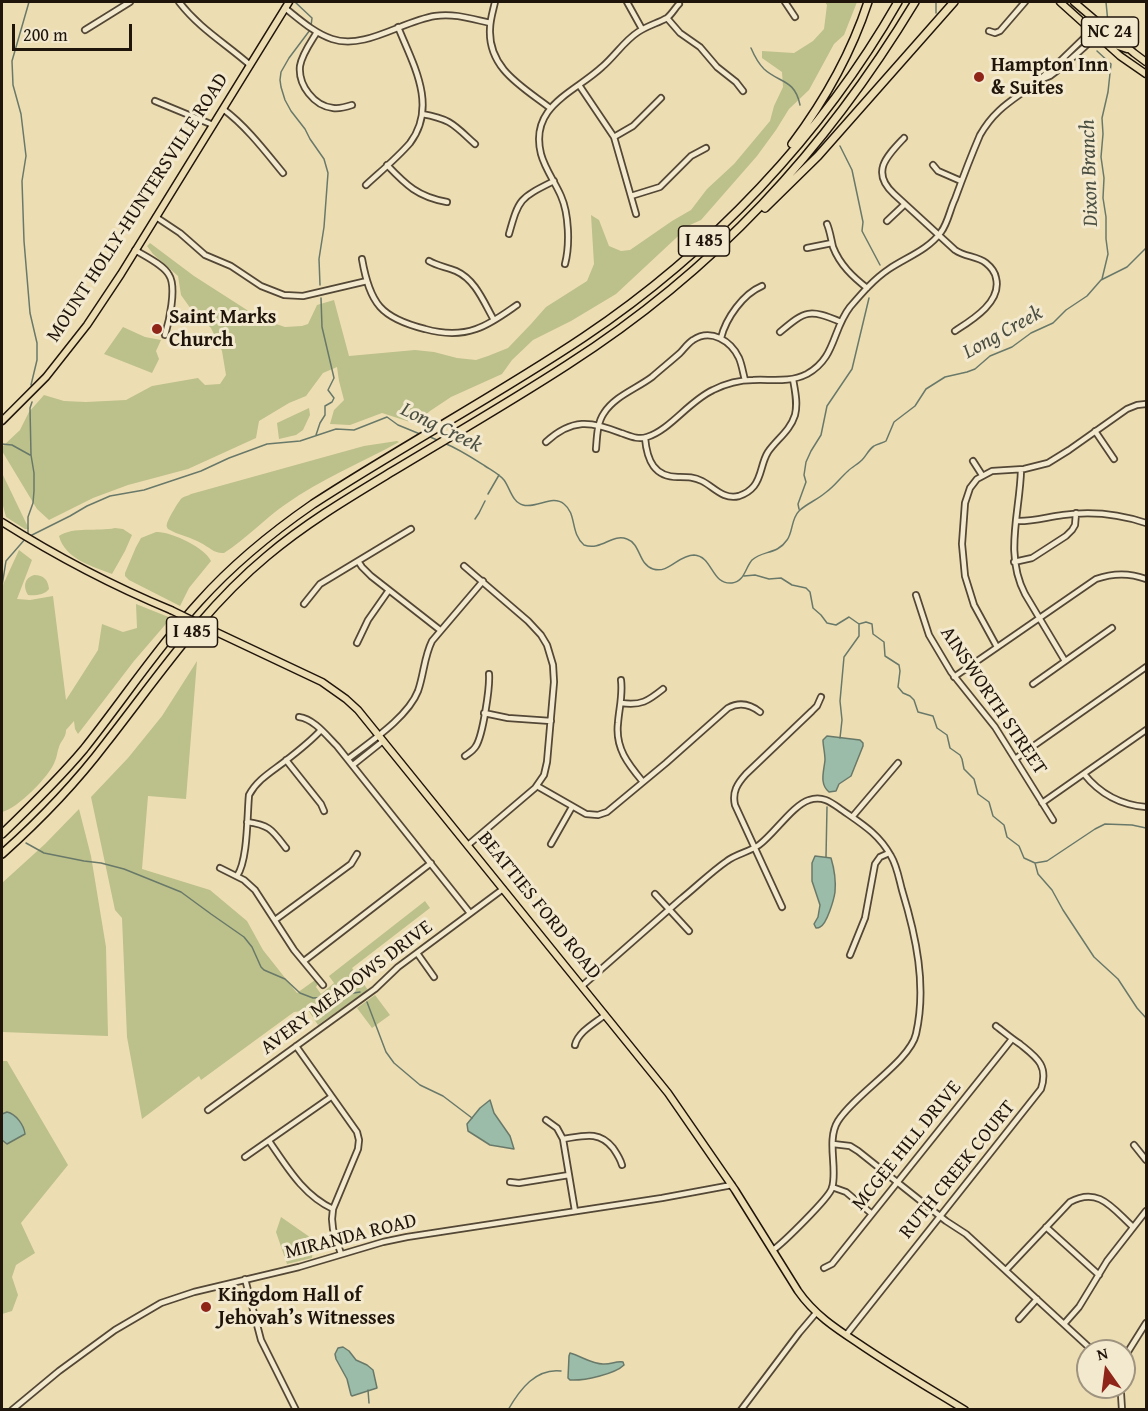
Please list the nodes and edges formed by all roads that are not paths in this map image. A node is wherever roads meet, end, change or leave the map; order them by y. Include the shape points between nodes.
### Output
1 (130, 2) edge
2 (179, 2) edge
3 (495, 2) edge
4 (627, 2) edge
5 (785, 2) edge
6 (868, 2) edge
7 (898, 2) edge
8 (915, 2) edge
9 (954, 2) edge
10 (1025, 2) edge
11 (1060, 2) edge
12 (1074, 2) edge
13 (679, 4) dead end
14 (287, 5) edge
15 (795, 17) dead end
16 (667, 18) junction
17 (490, 23) junction
18 (398, 27) junction
19 (642, 29) junction
20 (85, 30) dead end
21 (990, 31) dead end
22 (318, 32) junction
23 (1093, 33) junction
24 (1130, 50) junction
25 (1146, 62) edge
26 (250, 65) junction
27 (1146, 74) edge
28 (579, 85) junction
29 (743, 91) dead end
30 (661, 98) dead end
31 (155, 101) dead end
32 (352, 105) dead end
33 (550, 108) junction
34 (223, 109) junction
35 (422, 114) junction
36 (213, 124) junction
37 (614, 137) junction
38 (904, 138) dead end
39 (475, 144) dead end
40 (706, 148) dead end
41 (387, 165) junction
42 (933, 165) dead end
43 (283, 173) dead end
44 (768, 178) junction
45 (962, 181) junction
46 (554, 182) junction
47 (366, 186) dead end
48 (631, 196) junction
49 (447, 202) dead end
50 (905, 204) junction
51 (636, 214) dead end
52 (156, 217) junction
53 (887, 221) dead end
54 (744, 224) junction
55 (826, 224) dead end
56 (509, 234) dead end
57 (939, 235) junction
58 (832, 243) junction
59 (807, 248) dead end
60 (135, 250) junction
61 (362, 259) dead end
62 (429, 261) dead end
63 (565, 264) dead end
64 (367, 281) junction
65 (762, 286) dead end
66 (867, 288) junction
67 (517, 305) dead end
68 (494, 320) junction
69 (841, 322) junction
70 (955, 331) dead end
71 (780, 332) dead end
72 (165, 335) dead end
73 (721, 338) junction
74 (793, 379) junction
75 (745, 380) junction
76 (1146, 404) edge
77 (2, 421) edge
78 (599, 425) junction
79 (1095, 431) junction
80 (645, 438) junction
81 (546, 442) dead end
82 (596, 449) dead end
83 (1114, 459) dead end
84 (973, 461) dead end
85 (1021, 470) junction
86 (982, 476) junction
87 (1076, 513) junction
88 (1016, 521) junction
89 (2, 522) edge
90 (1146, 523) edge
91 (411, 529) dead end
92 (358, 561) junction
93 (1014, 562) junction
94 (464, 566) dead end
95 (1146, 579) edge
96 (483, 581) junction
97 (389, 590) junction
98 (916, 595) dead end
99 (304, 604) dead end
100 (1039, 618) junction
101 (1112, 628) dead end
102 (440, 630) junction
103 (357, 643) dead end
104 (997, 647) junction
105 (1065, 661) junction
106 (1146, 667) edge
107 (489, 674) dead end
108 (954, 677) junction
109 (621, 680) dead end
110 (1033, 684) dead end
111 (663, 689) dead end
112 (821, 697) dead end
113 (621, 703) junction
114 (760, 712) dead end
115 (484, 713) junction
116 (298, 717) dead end
117 (551, 721) junction
118 (321, 730) junction
119 (1146, 732) edge
120 (382, 738) junction
121 (465, 756) dead end
122 (348, 759) junction
123 (1015, 759) junction
124 (286, 760) junction
125 (898, 763) dead end
126 (353, 765) junction
127 (1084, 774) junction
128 (643, 782) junction
129 (537, 786) junction
130 (1042, 803) junction
131 (572, 807) junction
132 (1146, 807) edge
133 (324, 811) dead end
134 (853, 816) junction
135 (1053, 820) dead end
136 (247, 822) junction
137 (2, 834) edge
138 (551, 844) dead end
139 (468, 845) junction
140 (286, 848) dead end
141 (754, 848) junction
142 (889, 853) junction
143 (2, 854) edge
144 (357, 854) dead end
145 (431, 863) junction
146 (220, 868) dead end
147 (237, 876) junction
148 (503, 889) junction
149 (655, 894) dead end
150 (782, 908) dead end
151 (669, 910) junction
152 (470, 913) junction
153 (275, 921) junction
154 (689, 931) dead end
155 (417, 953) junction
156 (850, 955) dead end
157 (304, 962) junction
158 (434, 977) dead end
159 (323, 985) dead end
160 (582, 986) junction
161 (605, 1015) junction
162 (996, 1026) dead end
163 (1012, 1039) junction
164 (574, 1045) dead end
165 (296, 1046) junction
166 (331, 1097) junction
167 (208, 1110) dead end
168 (546, 1120) dead end
169 (563, 1139) junction
170 (269, 1141) junction
171 (833, 1144) junction
172 (1134, 1145) dead end
173 (245, 1157) dead end
174 (1146, 1160) edge
175 (622, 1165) dead end
176 (569, 1175) junction
177 (510, 1182) dead end
178 (897, 1182) junction
179 (732, 1185) junction
180 (832, 1187) junction
181 (333, 1209) junction
182 (575, 1211) junction
183 (1146, 1211) edge
184 (872, 1214) junction
185 (940, 1216) junction
186 (1046, 1227) junction
187 (1133, 1227) junction
188 (773, 1251) junction
189 (342, 1254) junction
190 (824, 1268) dead end
191 (1006, 1270) junction
192 (1098, 1275) junction
193 (244, 1279) junction
194 (1037, 1299) junction
195 (816, 1313) junction
196 (1019, 1319) dead end
197 (1146, 1323) edge
198 (1064, 1324) junction
199 (846, 1335) junction
200 (1080, 1339) edge
201 (1136, 1339) edge
202 (12, 1410) edge
203 (296, 1410) edge
204 (741, 1410) edge
205 (966, 1410) edge

1 - 20 street
2 - 26 street via 203,28
3 - 17 street
4 - 19 street
5 - 15 street
6 - 44 highway via 851,47 825,97
7 - 44 highway, I 485 via 838,93
8 - 54 highway, I 485 via 844,109
9 - 54 highway via 818,156
10 - 21 street via 1000,31
11 - 23 main road, NC 24
12 - 24 main road, NC 24
13 - 16 street
14 - 22 street
14 - 26 main road, MOUNT HOLLY-HUNTERSVILLE ROAD
16 - 19 street
16 - 29 street
17 - 18 street via 440,16
17 - 33 street via 492,49 502,69
18 - 22 street via 351,41
18 - 35 street via 422,87
19 - 28 street
22 - 32 street via 301,63 303,85 330,108
23 - 24 main road via 1099,32 1115,45
23 - 27 main road, NC 24
23 - 45 street via 1090,41 1062,67 994,115 980,135
24 - 25 main road, NC 24
26 - 34 main road, MOUNT HOLLY-HUNTERSVILLE ROAD
28 - 33 street
28 - 37 street
30 - 37 street via 633,126
31 - 36 street
33 - 46 street via 540,140 543,159
34 - 36 main road, MOUNT HOLLY-HUNTERSVILLE ROAD
34 - 43 street
35 - 39 street via 450,122
35 - 41 street via 409,143
36 - 52 main road, MOUNT HOLLY-HUNTERSVILLE ROAD
37 - 48 street
38 - 50 street via 887,157 882,171 887,188
40 - 48 street via 687,159 660,187
41 - 47 street
41 - 49 street via 415,191
42 - 45 street
44 - 137 highway, I 485 via 666,275 584,337 313,504 242,558 187,615 60,776
45 - 57 street
46 - 56 street via 522,200
46 - 63 street via 566,210
48 - 51 street
50 - 53 street
50 - 57 street
52 - 60 main road, MOUNT HOLLY-HUNTERSVILLE ROAD
52 - 64 street via 205,255 276,293 303,296
54 - 143 highway, I 485 via 624,327 345,500 265,558 220,599 80,775
55 - 58 street
57 - 66 street
57 - 70 street via 959,253 985,262 997,281 992,302
58 - 59 street
58 - 66 street via 840,262
60 - 72 street via 170,275 171,309
60 - 77 main road, MOUNT HOLLY-HUNTERSVILLE ROAD via 72,346
61 - 64 street
62 - 68 street via 468,279
64 - 68 street via 383,311 409,325 448,334 478,329
65 - 73 street via 738,307
66 - 69 street
67 - 68 street
69 - 71 street via 807,313
69 - 74 street via 823,362
73 - 75 street via 738,356
73 - 78 street via 709,335 692,341 649,379 610,405
74 - 75 street
74 - 80 street via 796,407 792,424 767,454 756,485 741,495 723,495 693,477 662,474 650,462
75 - 80 street via 707,393 661,431
76 - 79 street via 1126,410
78 - 80 street
78 - 81 street via 572,426
78 - 82 street
79 - 83 street
79 - 85 street via 1048,463
84 - 86 street
85 - 86 street via 997,470
85 - 88 street
86 - 104 street via 966,497 963,568 974,605
87 - 88 street
87 - 90 street via 1112,514
87 - 93 street via 1075,525 1066,536 1032,558
88 - 93 street
89 - 120 main road, BEATTIES FORD ROAD, bridge via 69,562 328,686 346,699
91 - 92 street
92 - 97 street
92 - 99 street via 320,584
93 - 100 street via 1020,583
94 - 96 street
95 - 100 street via 1126,574 1104,576
96 - 102 street
96 - 117 street via 528,621 547,645 554,671
97 - 102 street
97 - 103 street
98 - 108 street, AINSWORTH STREET via 929,635
100 - 104 street
100 - 105 street
101 - 105 street
102 - 120 street via 428,650 415,698
104 - 108 street
105 - 110 street
106 - 123 street
107 - 115 street
108 - 123 street, AINSWORTH STREET via 995,727
109 - 113 street
111 - 113 street via 645,702
112 - 141 street via 818,706 736,787 735,805
113 - 128 street via 617,726 620,748
114 - 128 street via 750,705 728,708
115 - 117 street
115 - 121 street via 479,739
116 - 118 street via 310,720
117 - 129 street via 546,767
118 - 122 street
118 - 124 street
119 - 127 street
120 - 122 street
120 - 126 street
120 - 139 main road, BEATTIES FORD ROAD
122 - 126 street
123 - 130 street, AINSWORTH STREET
124 - 133 street
124 - 136 street via 252,790
125 - 134 street
126 - 145 street
127 - 130 street
127 - 132 street via 1115,799
128 - 131 street via 602,814 589,815
129 - 131 street
129 - 139 street
130 - 135 street, AINSWORTH STREET
131 - 138 street
134 - 141 street via 830,801 810,799
134 - 142 street via 875,834
136 - 140 street via 267,826
136 - 147 street via 242,867
139 - 148 main road, BEATTIES FORD ROAD
141 - 150 street
141 - 151 street via 728,860
142 - 156 street via 875,864 865,918
142 - 171 street via 915,940 921,993 916,1035 902,1056 838,1120
144 - 153 street via 351,864
145 - 152 street
145 - 157 street
146 - 147 street
147 - 153 street via 255,890
148 - 152 street, AVERY MEADOWS DRIVE
148 - 160 main road, BEATTIES FORD ROAD
149 - 151 street
151 - 154 street
151 - 160 street
152 - 155 street, AVERY MEADOWS DRIVE
153 - 157 street
155 - 158 street
155 - 165 street, AVERY MEADOWS DRIVE
157 - 159 street
160 - 161 main road, BEATTIES FORD ROAD
161 - 164 street via 580,1035
161 - 179 main road, BEATTIES FORD ROAD via 668,1093
162 - 163 street, RUTH CREEK COURT
163 - 178 street, MCGEE HILL DRIVE
163 - 185 street, RUTH CREEK COURT via 1039,1062 1042,1086
165 - 166 street
165 - 167 street, AVERY MEADOWS DRIVE
166 - 170 street
166 - 181 street via 357,1132 358,1140 358,1149
168 - 169 street via 558,1128
169 - 175 street via 600,1137 610,1144
169 - 176 street
170 - 173 street
170 - 181 street via 300,1184
171 - 178 street via 854,1148
171 - 180 street
172 - 174 street
176 - 177 street
176 - 182 street
178 - 184 street, MCGEE HILL DRIVE
178 - 185 street
179 - 182 street, MIRANDA ROAD
179 - 188 main road, BEATTIES FORD ROAD
180 - 184 street via 846,1192
180 - 188 street
181 - 189 street via 333,1229
182 - 189 street, MIRANDA ROAD via 406,1237
183 - 187 street
184 - 190 street, MCGEE HILL DRIVE via 832,1264
185 - 191 street
185 - 199 street, RUTH CREEK COURT
186 - 187 street via 1070,1202 1089,1196 1106,1202
186 - 191 street
186 - 192 street
187 - 192 street
188 - 195 main road, BEATTIES FORD ROAD
189 - 193 street, MIRANDA ROAD
191 - 194 street
192 - 198 street
193 - 202 street, MIRANDA ROAD via 185,1294 146,1311 59,1371
193 - 203 street via 261,1340
194 - 196 street
194 - 198 street
195 - 199 main road, BEATTIES FORD ROAD
195 - 204 street
197 - 201 street
198 - 200 street
199 - 205 main road, BEATTIES FORD ROAD

